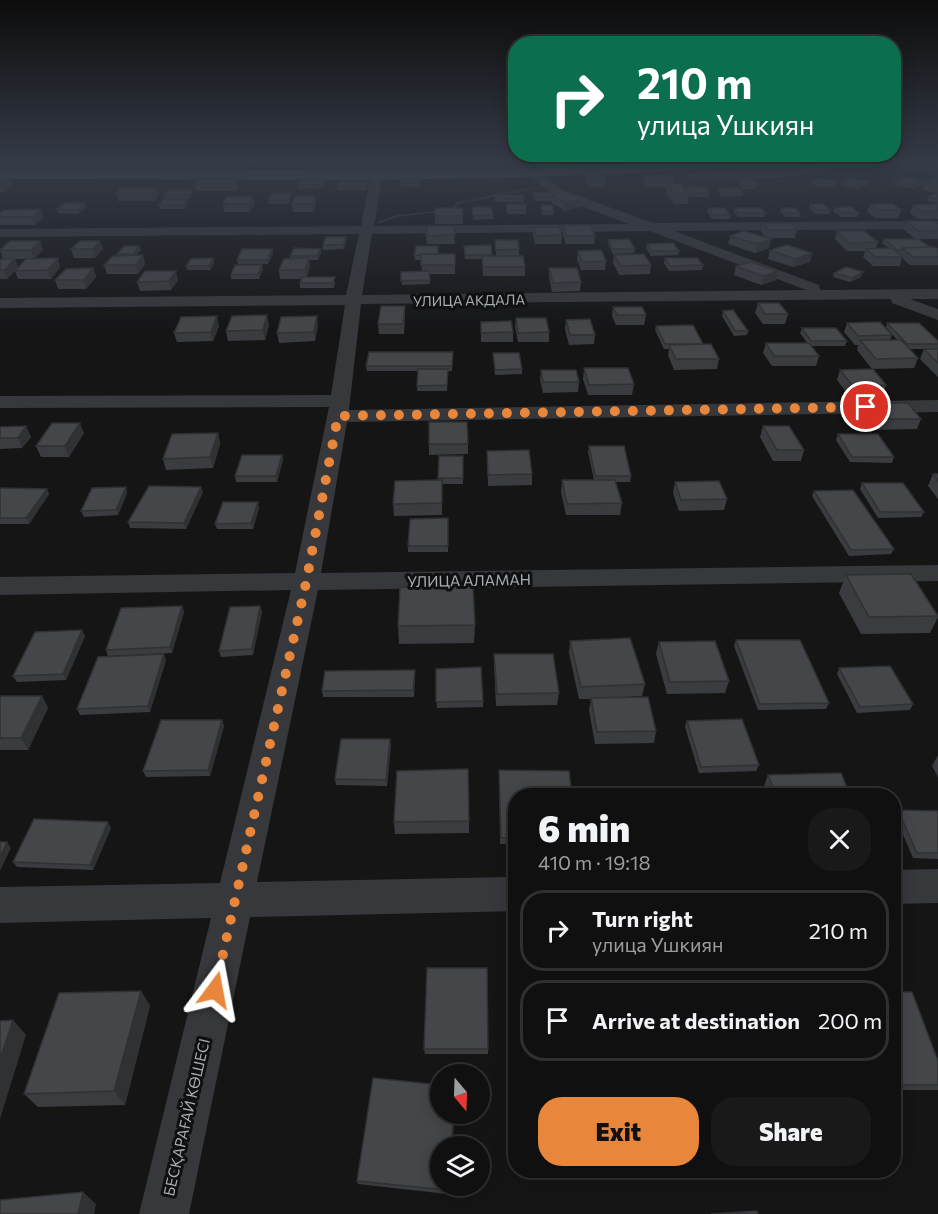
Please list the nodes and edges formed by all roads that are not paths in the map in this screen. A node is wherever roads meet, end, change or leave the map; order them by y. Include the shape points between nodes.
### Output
1 (368, 218) edge
2 (624, 218) edge
3 (938, 225) edge
4 (649, 227) junction
5 (365, 229) junction
6 (0, 233) edge
7 (828, 293) junction
8 (883, 294) junction
9 (938, 294) edge
10 (353, 302) junction
11 (0, 303) edge
12 (938, 315) edge
13 (0, 402) edge
14 (938, 406) edge
15 (339, 409) junction
16 (938, 573) edge
17 (306, 583) junction
18 (0, 586) edge
19 (938, 886) edge
20 (901, 887) edge
21 (508, 894) edge
22 (236, 900) junction
23 (0, 905) edge
24 (164, 1214) edge

1 - 5 street, БЕСҚАРАҒАЙ КӨШЕСІ
2 - 4 street
3 - 4 street
4 - 5 street
4 - 7 street
5 - 6 street
5 - 10 street, БЕСҚАРАҒАЙ КӨШЕСІ
7 - 8 street, УЛИЦА АКДАЛА
7 - 10 street, УЛИЦА АКДАЛА
8 - 9 street, УЛИЦА АКДАЛА
8 - 12 street
10 - 11 street, УЛИЦА АКДАЛА
10 - 15 street, БЕСҚАРАҒАЙ КӨШЕСІ
13 - 15 street
14 - 15 street
15 - 17 street, БЕСҚАРАҒАЙ КӨШЕСІ
16 - 17 street, УЛИЦА АЛАМАН
17 - 18 street, УЛИЦА АЛАМАН
17 - 22 street, БЕСҚАРАҒАЙ КӨШЕСІ
19 - 20 street
21 - 22 street
22 - 23 street
22 - 24 street, БЕСҚАРАҒАЙ КӨШЕСІ

